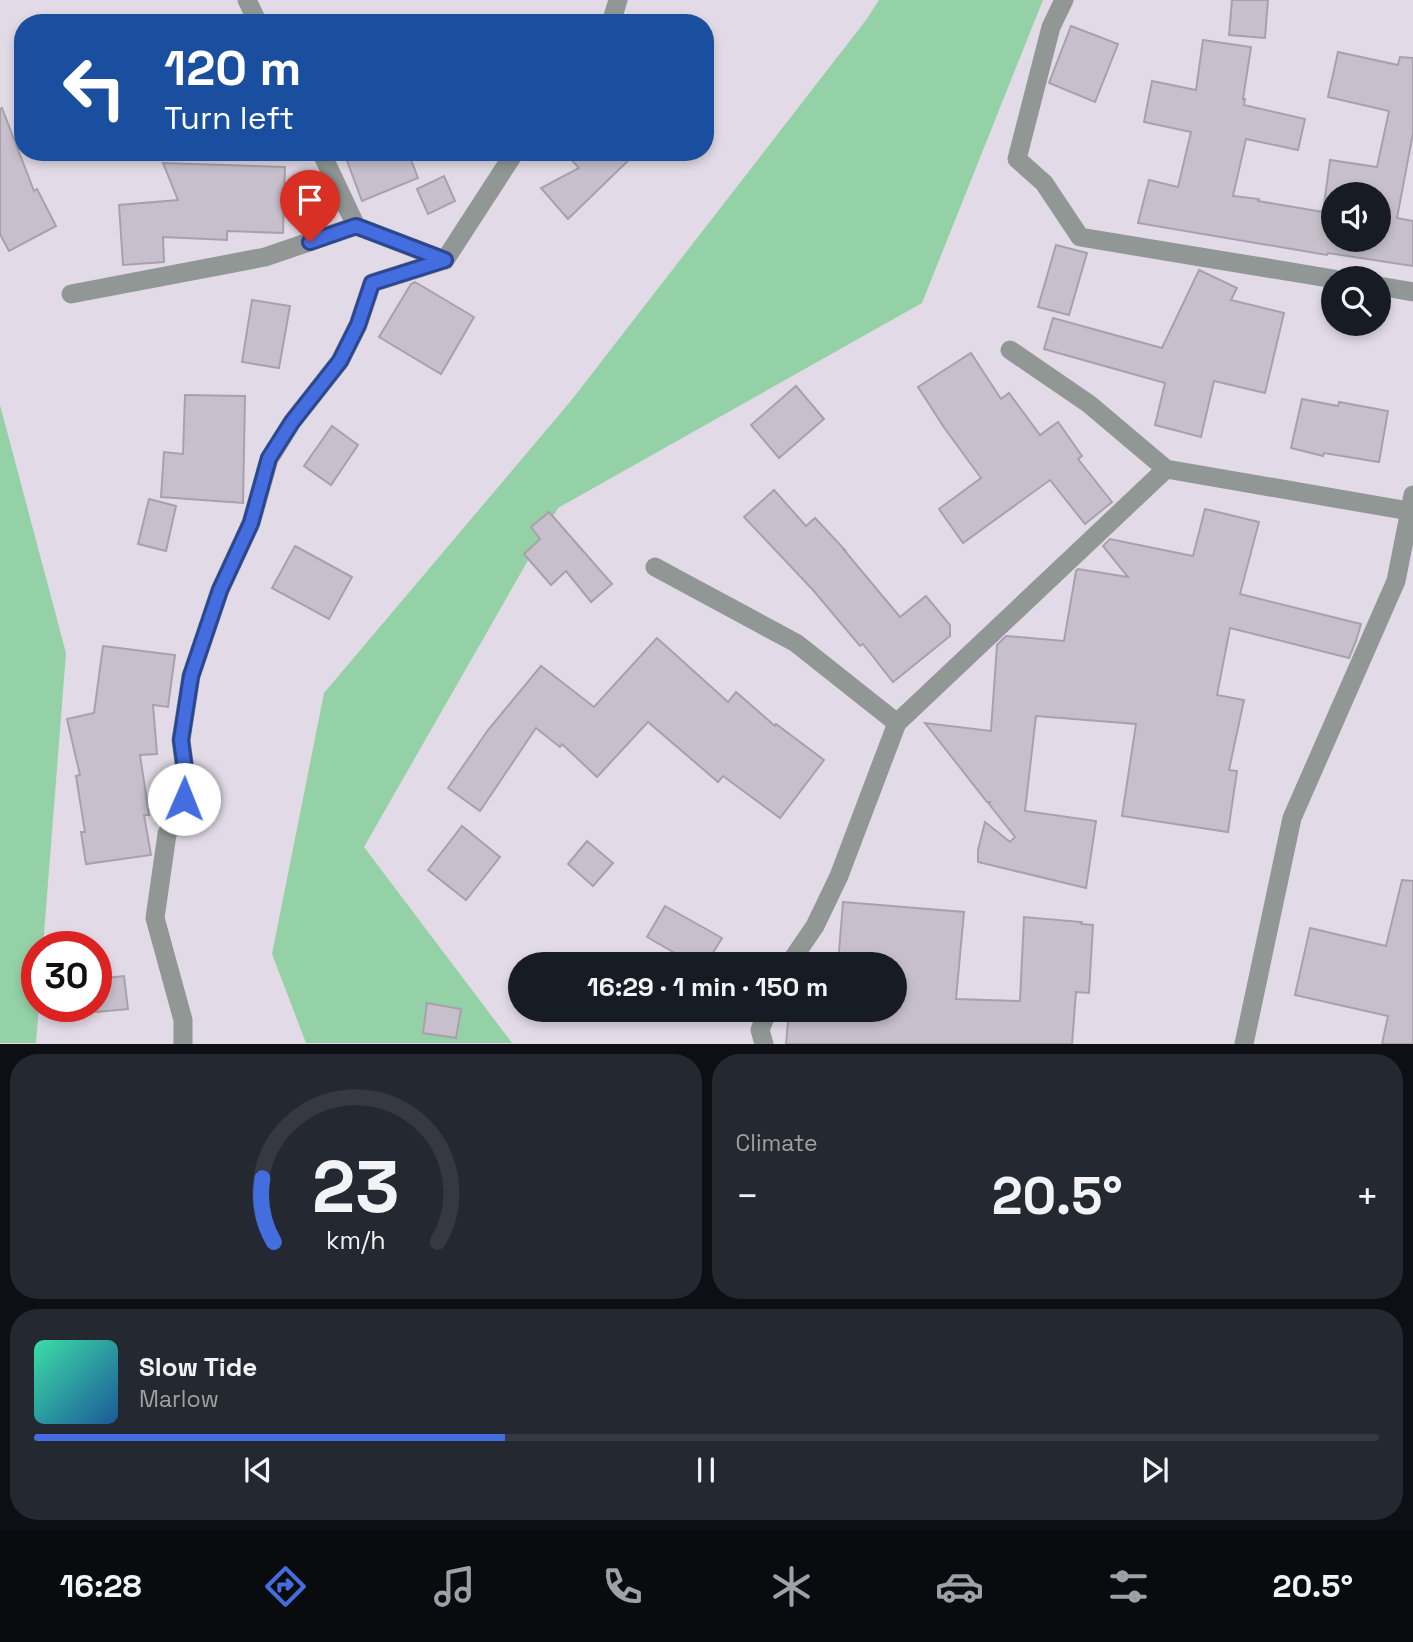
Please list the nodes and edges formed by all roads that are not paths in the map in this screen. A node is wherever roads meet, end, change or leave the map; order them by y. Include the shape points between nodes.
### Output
1 (1064, 0) edge
2 (325, 161) edge
3 (509, 161) edge
4 (356, 226) junction
5 (445, 260) junction
6 (1321, 277) edge
7 (1391, 288) edge
8 (1413, 292) edge
9 (71, 294) dead end
10 (1010, 350) dead end
11 (1166, 469) junction
12 (1411, 503) edge
13 (655, 567) dead end
14 (897, 723) junction
15 (797, 952) edge
16 (763, 1022) edge
17 (183, 1044) edge
18 (764, 1044) edge
19 (1244, 1044) edge

1 - 6 street via 1051,26 1017,159 1044,183 1080,237
2 - 4 street
3 - 5 street
4 - 5 street
4 - 9 street via 265,257
5 - 17 street via 372,283 340,361 269,458 251,523 207,626 191,676 181,740 184,799 167,834 155,918 183,1020
7 - 8 street
10 - 11 street via 1089,404
11 - 12 street
11 - 14 street
12 - 19 street via 1396,581 1292,818
13 - 14 street via 796,643
14 - 15 street via 839,876
16 - 18 street

